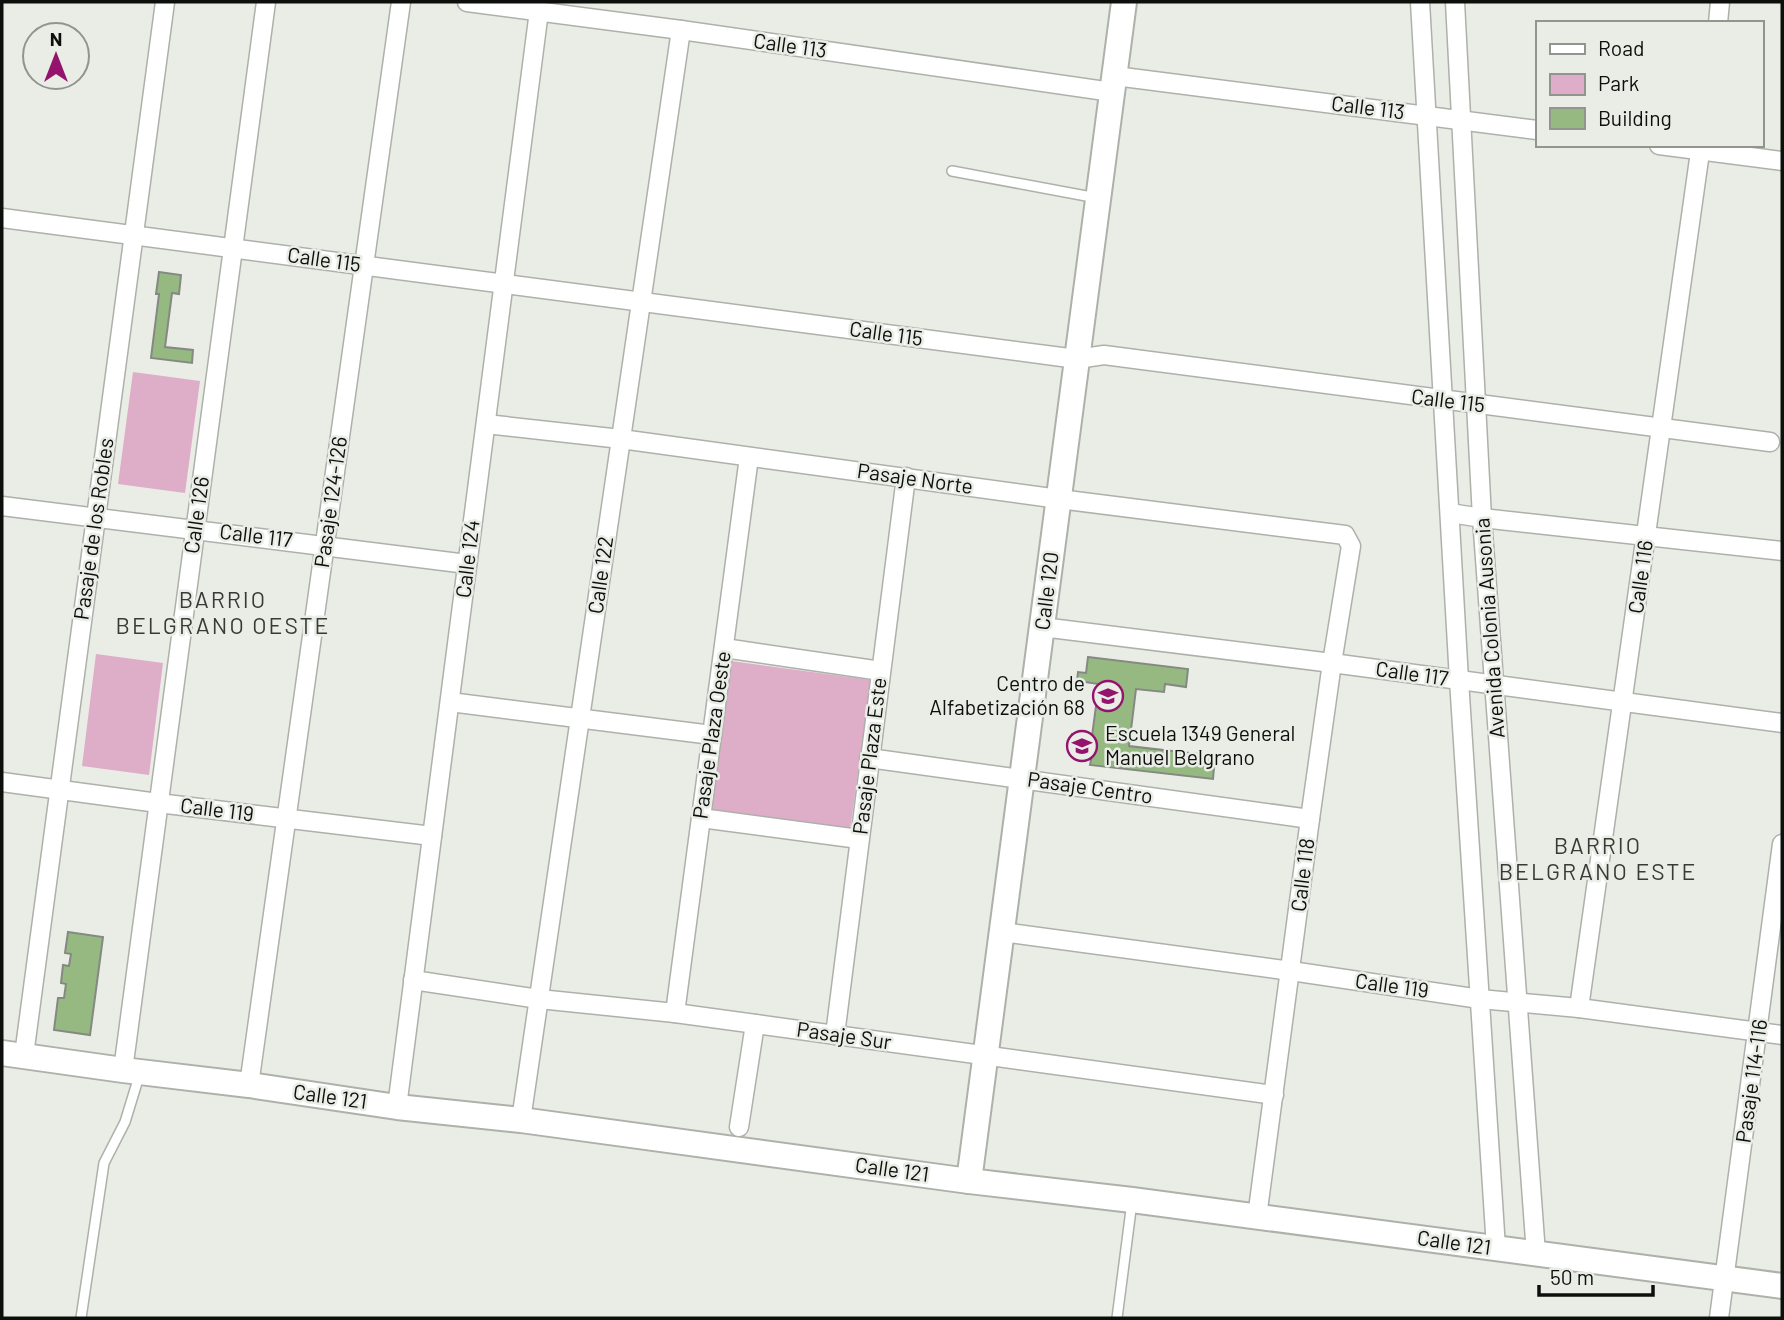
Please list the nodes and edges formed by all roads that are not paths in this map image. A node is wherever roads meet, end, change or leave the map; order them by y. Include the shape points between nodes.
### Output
1 (165, 2) edge
2 (266, 2) edge
3 (401, 2) edge
4 (467, 2) edge
5 (1124, 2) edge
6 (1420, 2) edge
7 (1455, 2) edge
8 (1720, 2) edge
9 (539, 11) junction
10 (1717, 21) edge
11 (681, 30) junction
12 (1113, 84) junction
13 (1426, 115) junction
14 (1461, 120) junction
15 (1536, 130) edge
16 (1700, 148) edge
17 (1782, 161) edge
18 (952, 171) dead end
19 (1098, 199) junction
20 (2, 218) edge
21 (134, 235) junction
22 (233, 248) junction
23 (364, 265) junction
24 (504, 284) junction
25 (641, 302) junction
26 (1077, 359) junction
27 (1443, 400) junction
28 (1476, 404) junction
29 (486, 424) junction
30 (1661, 429) junction
31 (621, 439) junction
32 (1770, 442) dead end
33 (750, 457) junction
34 (906, 477) junction
35 (1059, 499) junction
36 (2, 506) edge
37 (1450, 513) junction
38 (96, 518) junction
39 (1482, 518) junction
40 (195, 529) junction
41 (1345, 535) joint
42 (1647, 536) junction
43 (325, 545) junction
44 (1782, 551) edge
45 (467, 564) junction
46 (1042, 627) junction
47 (724, 648) junction
48 (1332, 663) junction
49 (881, 671) junction
50 (1460, 680) junction
51 (1494, 685) junction
52 (1622, 701) junction
53 (450, 702) junction
54 (580, 719) junction
55 (1782, 723) edge
56 (712, 735) junction
57 (869, 758) junction
58 (1022, 779) junction
59 (2, 782) edge
60 (60, 789) junction
61 (158, 803) junction
62 (286, 818) junction
63 (701, 818) junction
64 (1310, 819) junction
65 (432, 836) junction
66 (859, 839) junction
67 (1782, 844) edge
68 (1002, 932) junction
69 (1291, 971) junction
70 (413, 980) junction
71 (539, 999) junction
72 (1480, 999) junction
73 (1518, 1002) junction
74 (1580, 1008) junction
75 (675, 1013) junction
76 (755, 1024) junction
77 (1758, 1032) junction
78 (835, 1035) junction
79 (1782, 1035) edge
80 (13, 1054) edge
81 (986, 1055) junction
82 (131, 1071) junction
83 (249, 1085) junction
84 (1274, 1095) junction
85 (397, 1107) junction
86 (521, 1120) junction
87 (739, 1127) dead end
88 (969, 1181) junction
89 (1132, 1200) junction
90 (1257, 1217) junction
91 (1496, 1248) junction
92 (1536, 1254) junction
93 (1725, 1279) junction
94 (1782, 1286) edge
95 (81, 1318) edge
96 (1117, 1318) edge
97 (1720, 1318) edge

1 - 21 street, Pasaje de los Robles
2 - 22 street, Calle 126
3 - 23 street, Pasaje 124-126
4 - 9 street, Calle 113
5 - 12 street, Calle 120
6 - 13 street, Avenida Colonia Ausonia
7 - 14 street, Avenida Colonia Ausonia
8 - 10 street
9 - 11 street, Calle 113
9 - 24 street, Calle 124
11 - 12 street, Calle 113
11 - 25 street, Calle 122
12 - 13 street, Calle 113
12 - 19 street, Calle 120
13 - 14 street, Calle 113
13 - 27 street, Avenida Colonia Ausonia
14 - 15 street, Calle 113
14 - 28 street, Avenida Colonia Ausonia
16 - 17 street
16 - 30 street, Calle 116
18 - 19 lane
19 - 26 street, Calle 120
20 - 21 street, Calle 115
21 - 22 street, Calle 115
21 - 38 street, Pasaje de los Robles
22 - 23 street, Calle 115
22 - 40 street, Calle 126
23 - 24 street, Calle 115
23 - 43 street, Pasaje 124-126
24 - 25 street, Calle 115
24 - 29 street, Calle 124
25 - 26 street, Calle 115
25 - 31 street, Calle 122
26 - 27 street, Calle 115 via 1104,355
26 - 35 street, Calle 120
27 - 28 street, Calle 115
27 - 37 street, Avenida Colonia Ausonia
28 - 30 street, Calle 115
28 - 39 street, Avenida Colonia Ausonia
29 - 31 street, Pasaje Norte
29 - 45 street, Calle 124
30 - 32 street, Calle 115
30 - 42 street, Calle 116
31 - 33 street, Pasaje Norte
31 - 54 street, Calle 122
33 - 34 street, Pasaje Norte
33 - 47 street, Pasaje Plaza Oeste
34 - 35 street, Pasaje Norte
34 - 49 street, Pasaje Plaza Este
35 - 41 street, Pasaje Norte
35 - 46 street, Calle 120
36 - 38 street, Calle 117
37 - 39 street
37 - 50 street, Avenida Colonia Ausonia
38 - 40 street, Calle 117
38 - 60 street, Pasaje de los Robles
39 - 42 street
39 - 51 street, Avenida Colonia Ausonia
40 - 43 street, Calle 117
40 - 61 street, Calle 126
41 - 48 street, Calle 118 via 1351,546
42 - 44 street
42 - 52 street, Calle 116
43 - 45 street, Calle 117
43 - 62 street, Pasaje 124-126
45 - 53 street, Calle 124
46 - 48 street, Calle 117
46 - 58 street, Calle 120
47 - 49 street
47 - 56 street, Pasaje Plaza Oeste
48 - 50 street, Calle 117
48 - 64 street, Calle 118
49 - 57 street, Pasaje Plaza Este
50 - 51 street, Calle 117
50 - 72 street, Avenida Colonia Ausonia
51 - 52 street, Calle 117
51 - 73 street, Avenida Colonia Ausonia
52 - 55 street, Calle 117
52 - 74 street, Calle 116
53 - 54 street
53 - 65 street, Calle 124
54 - 56 street
54 - 71 street, Calle 122
56 - 63 street, Pasaje Plaza Oeste
57 - 58 street, Pasaje Centro
57 - 66 street, Pasaje Plaza Este
58 - 64 street, Pasaje Centro
58 - 68 street, Calle 120
59 - 60 street, Calle 119
60 - 61 street, Calle 119
60 - 80 street, Pasaje de los Robles
61 - 62 street, Calle 119
61 - 82 street, Calle 126
62 - 65 street, Calle 119
62 - 83 street, Pasaje 124-126
63 - 66 street
63 - 75 street, Pasaje Plaza Oeste
64 - 69 street, Calle 118
65 - 70 street, Calle 124
66 - 78 street, Pasaje Plaza Este
67 - 77 street, Pasaje 114-116
68 - 69 street, Calle 119
68 - 81 street, Calle 120
69 - 72 street, Calle 119
69 - 84 street, Calle 118
70 - 71 street, Pasaje Sur
70 - 85 street, Calle 124
71 - 75 street, Pasaje Sur
71 - 86 street, Calle 122
72 - 73 street, Calle 119
72 - 91 street, Avenida Colonia Ausonia
73 - 74 street, Calle 119
73 - 92 street, Avenida Colonia Ausonia
74 - 77 street, Calle 119
75 - 76 street, Pasaje Sur
76 - 78 street, Pasaje Sur
76 - 87 street
77 - 79 street, Calle 119
77 - 93 street, Pasaje 114-116
78 - 81 street, Pasaje Sur
80 - 82 street, Calle 121
81 - 84 street, Pasaje Sur
81 - 88 street, Calle 120
82 - 83 street, Calle 121
82 - 95 lane via 125,1122 104,1163
83 - 85 street, Calle 121
84 - 90 street, Calle 118
85 - 86 street, Calle 121
86 - 88 street, Calle 121
88 - 89 street, Calle 121
89 - 90 street, Calle 121
89 - 96 lane
90 - 91 street, Calle 121
91 - 92 street, Calle 121
92 - 93 street, Calle 121
93 - 94 street, Calle 121
93 - 97 street, Pasaje 114-116

